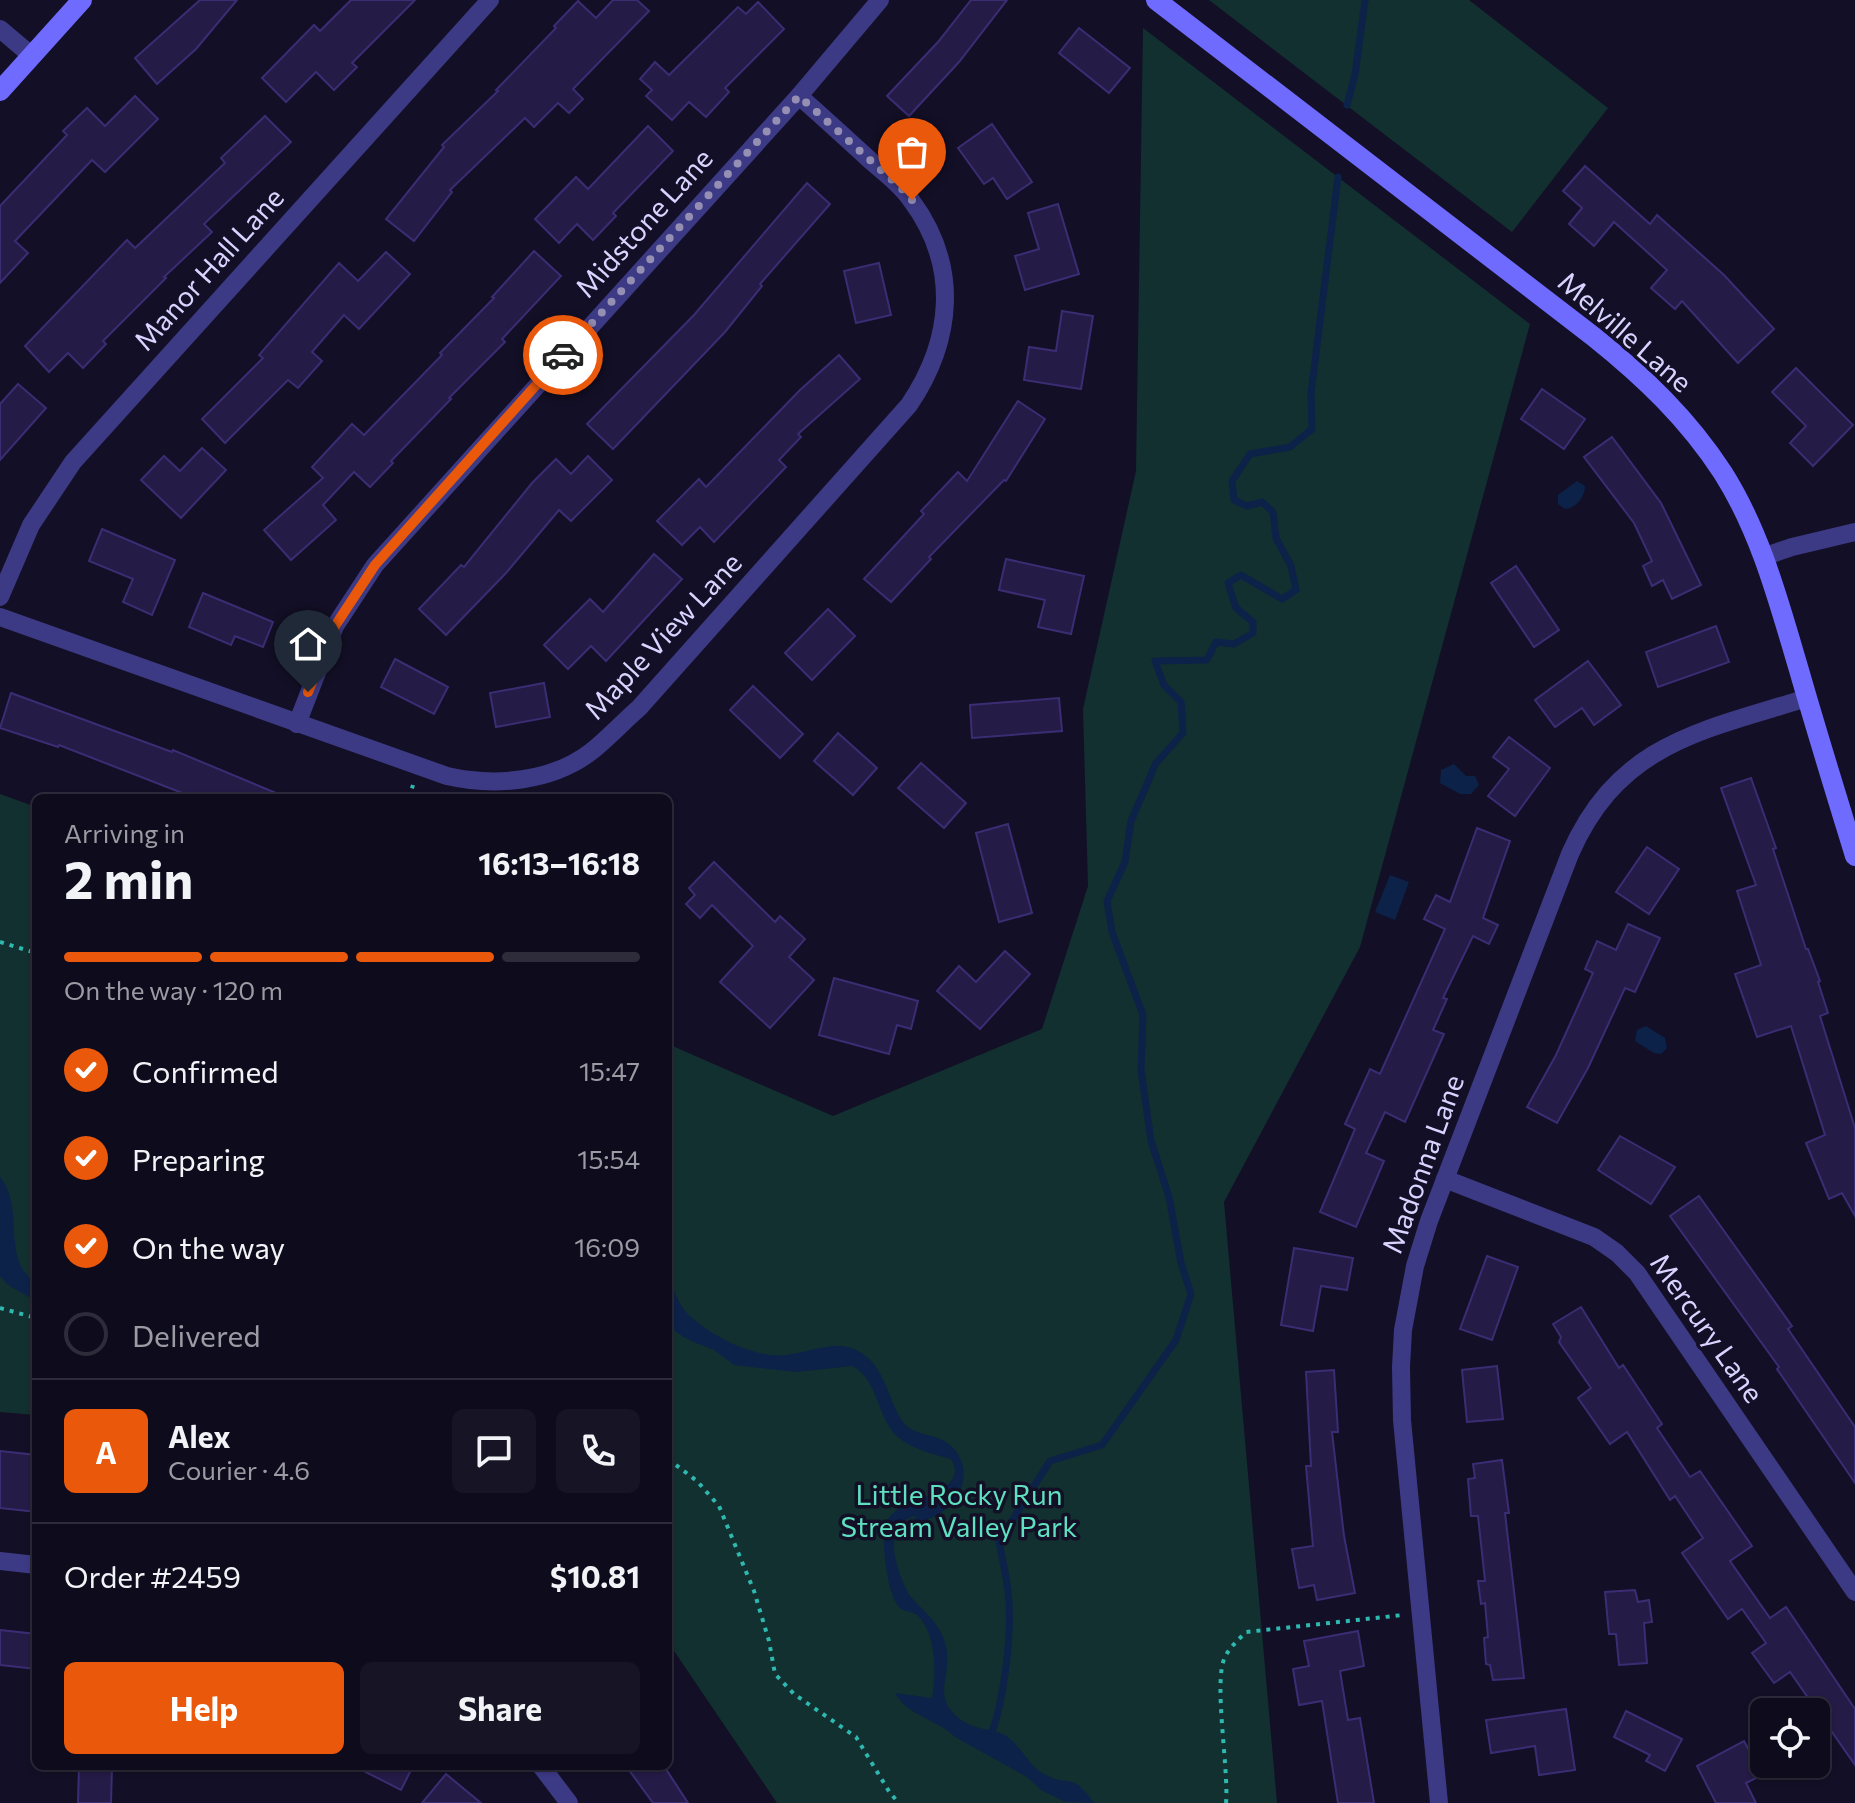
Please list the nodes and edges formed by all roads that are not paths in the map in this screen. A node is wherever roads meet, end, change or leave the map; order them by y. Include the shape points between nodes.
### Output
1 (82, 0) edge
2 (490, 0) edge
3 (880, 0) edge
4 (1156, 0) edge
5 (0, 29) edge
6 (32, 56) junction
7 (0, 91) edge
8 (799, 96) junction
9 (1855, 532) edge
10 (1763, 557) junction
11 (0, 597) edge
12 (0, 617) edge
13 (1807, 698) junction
14 (297, 724) junction
15 (1855, 856) edge
16 (1445, 1179) junction
17 (0, 1561) edge
18 (32, 1565) edge
19 (1855, 1592) edge
20 (544, 1770) edge
21 (569, 1803) edge
22 (1439, 1803) edge

1 - 6 street
2 - 11 street, Manor Hall Lane via 73,462 31,525
3 - 8 street, Midstone Lane
4 - 10 street, Melville Lane via 1639,374 1691,428 1722,471
5 - 6 street
6 - 7 street
8 - 14 street, Midstone Lane via 375,565 335,626
8 - 14 street, Maple View Lane via 901,188 927,225 940,260 946,298 942,335 930,371 909,405 639,708 565,767 519,780 462,780
9 - 10 street
10 - 13 street, Melville Lane
12 - 14 street, Maple View Lane
13 - 15 street, Melville Lane
13 - 16 street, Madonna Lane via 1672,742 1630,770 1597,804 1570,854
16 - 19 street, Mercury Lane via 1594,1237 1637,1273
16 - 22 street, Madonna Lane via 1415,1266 1401,1367
17 - 18 street
20 - 21 street

